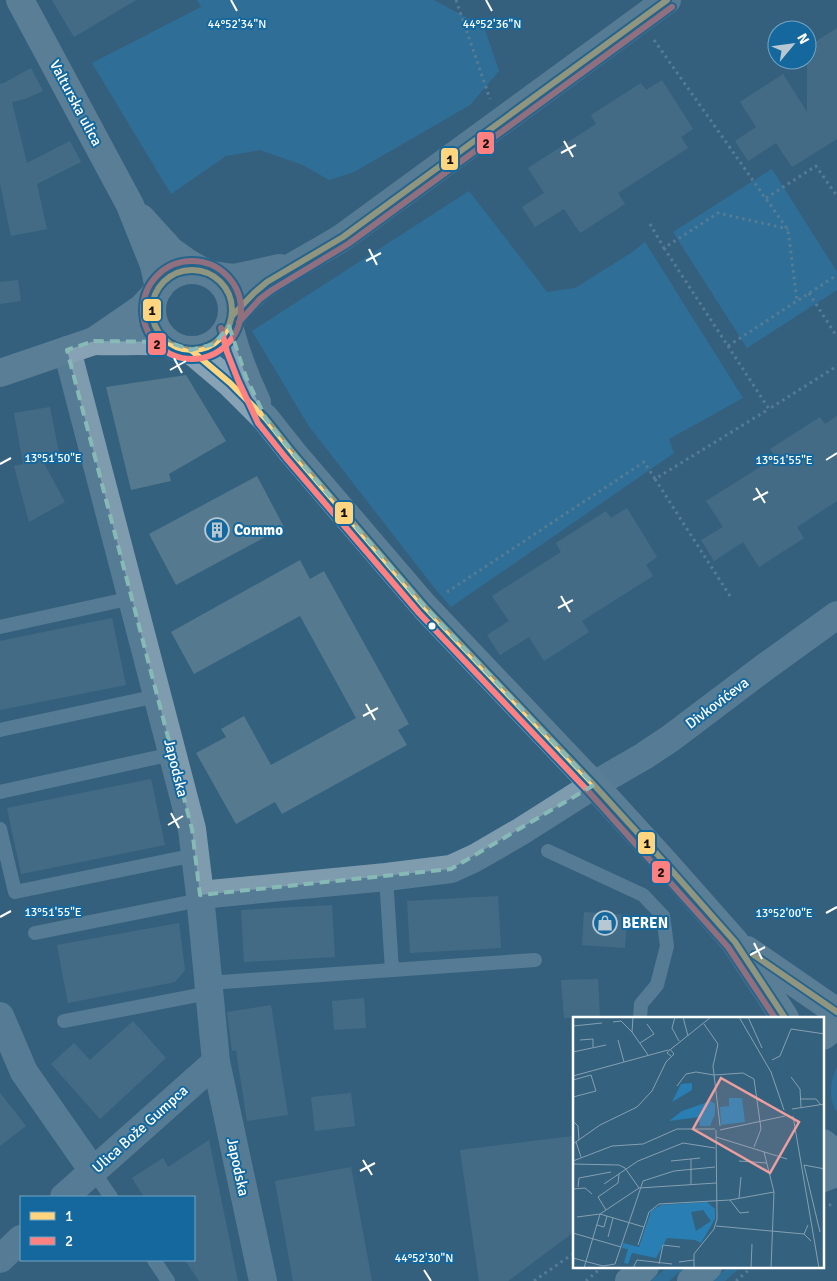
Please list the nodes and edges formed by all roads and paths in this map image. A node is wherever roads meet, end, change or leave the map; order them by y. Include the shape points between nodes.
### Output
1 (20, 0) edge
2 (456, 0) edge
3 (667, 0) edge
4 (640, 19) junction
5 (499, 124) junction
6 (837, 196) edge
7 (766, 198) junction
8 (130, 205) junction
9 (650, 224) dead end
10 (788, 230) junction
11 (664, 248) junction
12 (294, 265) junction
13 (208, 273) junction
14 (837, 275) edge
15 (157, 291) junction
16 (809, 294) junction
17 (797, 302) junction
18 (231, 321) junction
19 (837, 337) edge
20 (94, 341) junction
21 (179, 346) junction
22 (728, 346) junction
23 (67, 350) junction
24 (837, 366) edge
25 (0, 373) edge
26 (769, 409) junction
27 (266, 419) junction
28 (655, 479) junction
29 (730, 596) dead end
30 (132, 598) junction
31 (425, 607) junction
32 (837, 616) edge
33 (0, 627) edge
34 (157, 696) junction
35 (0, 730) edge
36 (172, 754) junction
37 (594, 785) junction
38 (0, 792) edge
39 (0, 829) edge
40 (548, 851) dead end
41 (195, 855) junction
42 (386, 877) junction
43 (200, 898) junction
44 (35, 933) dead end
45 (735, 942) junction
46 (535, 960) dead end
47 (392, 970) junction
48 (209, 988) junction
49 (837, 1012) edge
50 (0, 1016) edge
51 (640, 1017) edge
52 (784, 1017) edge
53 (64, 1021) dead end
54 (837, 1025) edge
55 (824, 1035) edge
56 (216, 1062) junction
57 (824, 1144) edge
58 (837, 1154) edge
59 (93, 1171) junction
60 (837, 1172) edge
61 (824, 1178) edge
62 (65, 1196) edge
63 (110, 1196) edge
64 (20, 1240) edge
65 (573, 1254) edge
66 (0, 1259) edge
67 (155, 1261) edge
68 (601, 1268) edge
69 (644, 1268) edge
70 (707, 1268) edge
71 (751, 1268) edge
72 (168, 1281) edge
73 (263, 1281) edge
74 (534, 1281) edge
75 (586, 1281) edge
76 (629, 1281) edge
77 (691, 1281) edge
78 (736, 1281) edge

1 - 8 street, Valturska ulica
2 - 5 path
3 - 4 street
4 - 5 street
4 - 7 path
5 - 12 street via 343,237
6 - 7 path via 816,166
7 - 10 path
8 - 13 street, Valturska ulica via 172,251
8 - 15 street, Valturska ulica via 154,265
9 - 11 path
10 - 11 path via 718,212
10 - 17 path
11 - 22 path
12 - 13 street via 234,278
12 - 18 street via 256,291
13 - 15 street via 178,272 167,278
13 - 18 street via 229,292
14 - 16 path
15 - 20 street via 142,308
15 - 21 street via 152,306 154,320 159,332
16 - 17 path
16 - 19 path
17 - 22 path
18 - 21 street via 214,344 203,349
18 - 27 street via 235,349
20 - 21 street via 143,340
20 - 23 street
21 - 27 street via 230,383
22 - 26 path
23 - 25 street
23 - 30 street, Japodska
24 - 26 path
26 - 28 path
27 - 31 street
28 - 29 path
28 - 31 path via 644,462
30 - 33 lane
30 - 34 street, Japodska
31 - 37 street
32 - 37 street, Divkovićeva via 671,738
34 - 35 lane
34 - 36 street, Japodska
36 - 38 lane
36 - 41 street, Japodska via 192,830
37 - 42 street, Divkovićeva via 520,832 451,869
37 - 45 street
39 - 41 lane via 15,892
40 - 51 lane via 643,895 663,916 667,946 657,985 641,1004
41 - 43 street, Japodska
42 - 43 street, Divkovićeva
42 - 47 lane
43 - 44 lane
43 - 48 street, Japodska
45 - 49 street
45 - 52 street
46 - 47 lane
47 - 48 lane
48 - 53 lane
48 - 56 street, Japodska
50 - 59 street via 24,1072
54 - 55 street
56 - 59 street, Ulica Bože Gumpca
56 - 73 street, Japodska
57 - 58 street
59 - 62 street, Ulica Bože Gumpca
59 - 63 lane
60 - 61 street
64 - 66 street
65 - 74 path
67 - 72 lane
68 - 75 path
69 - 76 street
70 - 77 street
71 - 78 path

